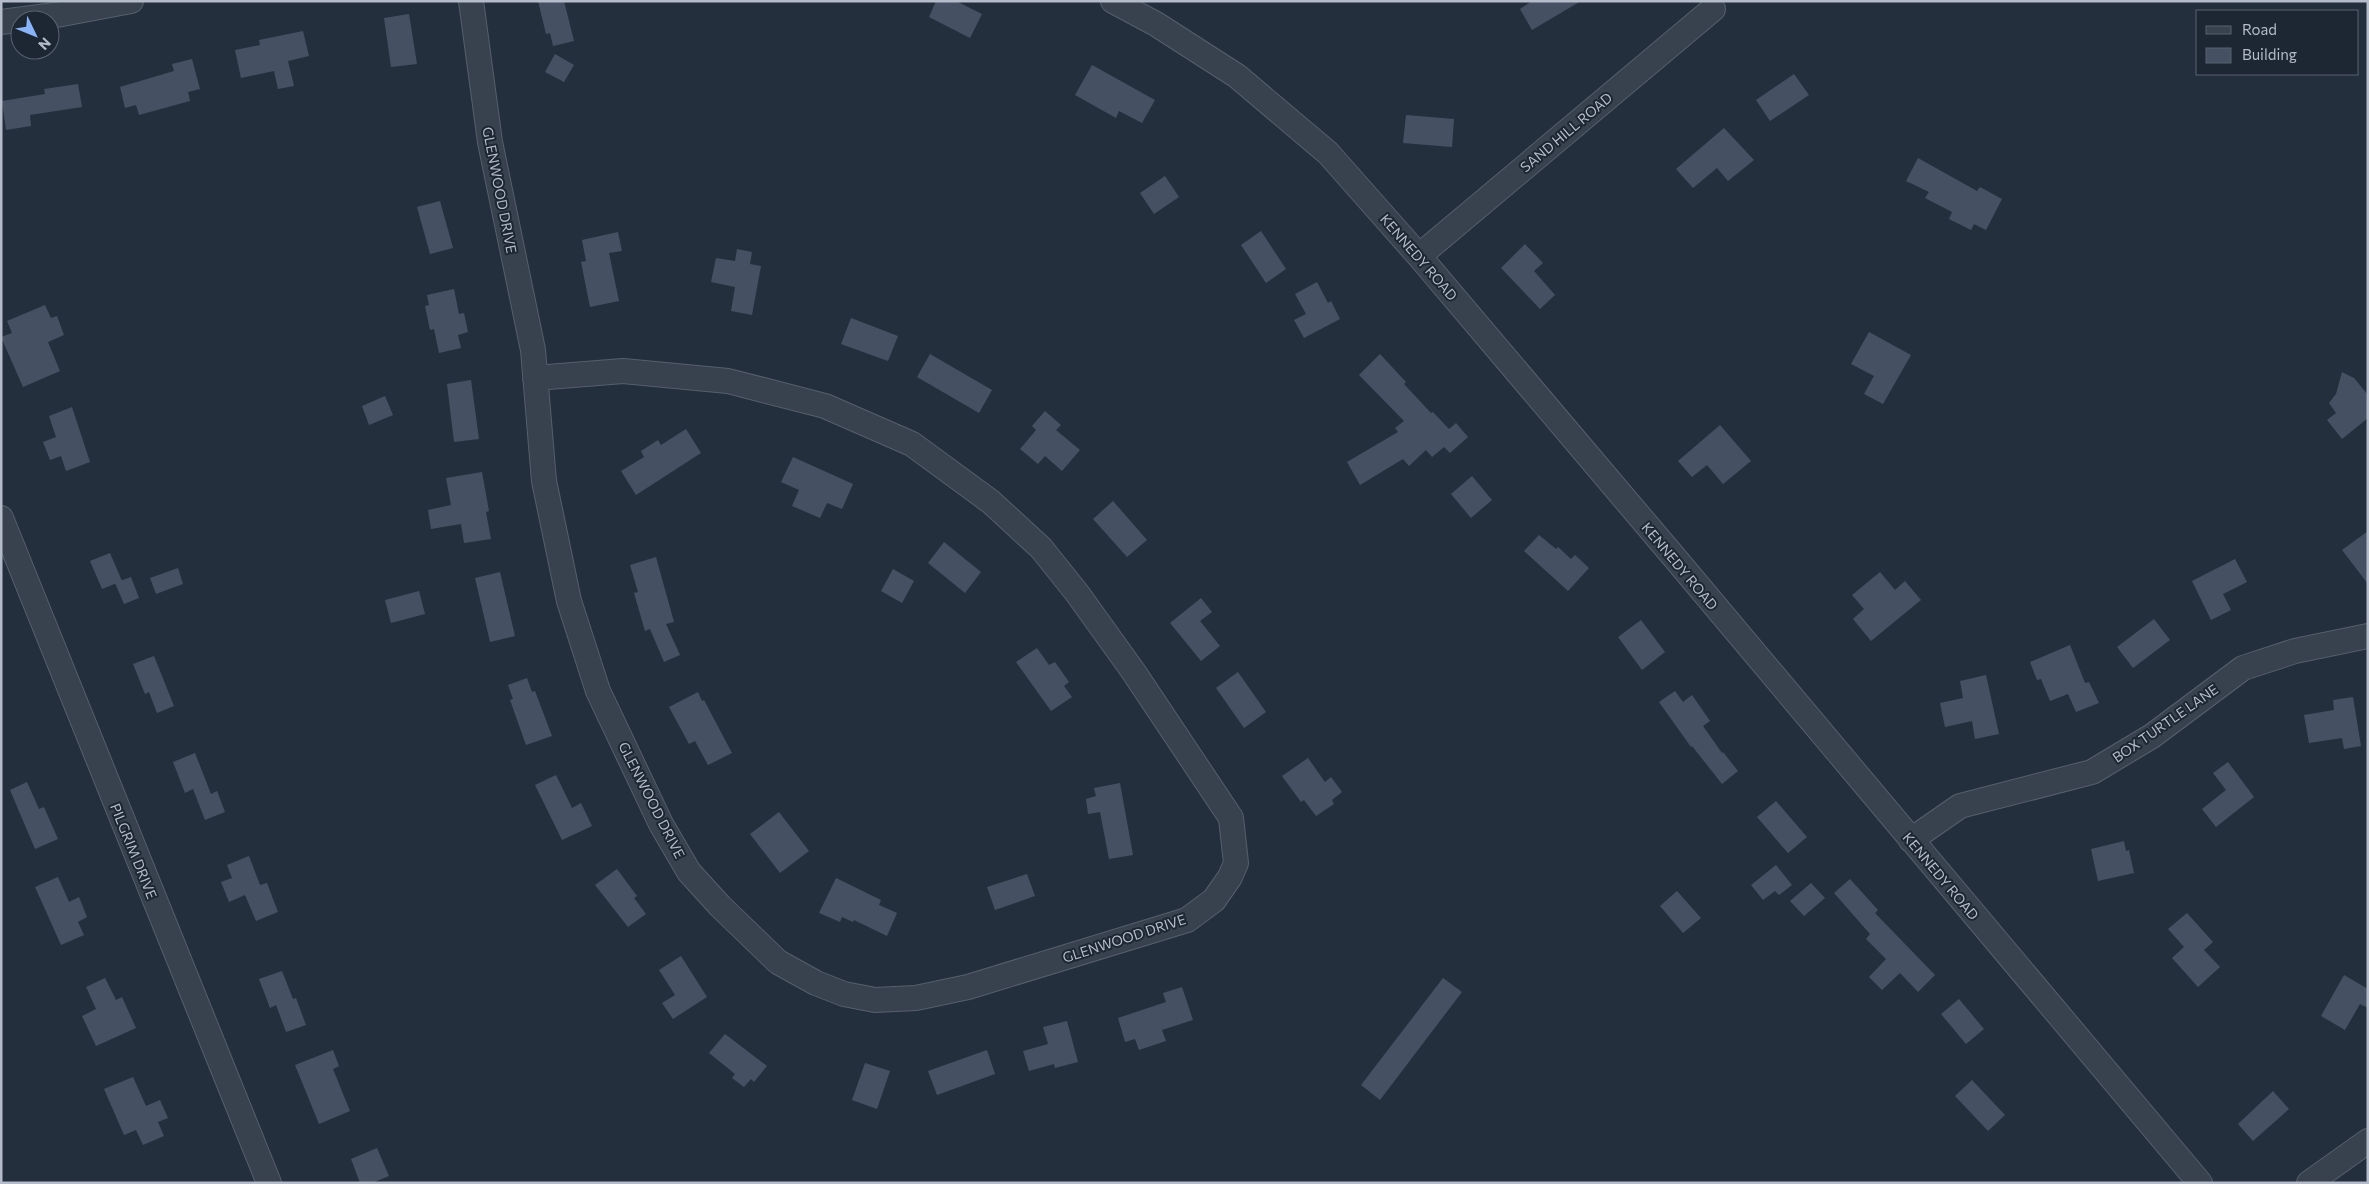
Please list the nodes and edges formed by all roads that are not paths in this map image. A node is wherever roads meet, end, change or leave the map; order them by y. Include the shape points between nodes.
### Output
1 (131, 1) edge
2 (471, 1) edge
3 (1113, 1) edge
4 (1713, 9) dead end
5 (1, 22) edge
6 (1419, 256) junction
7 (535, 378) junction
8 (1, 518) edge
9 (2368, 636) edge
10 (1911, 840) junction
11 (2368, 1141) edge
12 (269, 1183) edge
13 (2200, 1183) edge
14 (2309, 1183) edge

1 - 5 street via 80,12
2 - 7 street, GLENWOOD DRIVE via 490,142 533,350
3 - 6 street, KENNEDY ROAD via 1196,48 1285,115 1328,153
4 - 6 street, SAND HILL ROAD
6 - 10 street, KENNEDY ROAD
7 - 7 street, GLENWOOD DRIVE via 544,481 569,602 598,692 661,824 689,872 778,962 844,994 875,1000 916,998 968,988 1188,920 1214,900 1236,863 1231,818 1077,593 1041,548 991,502 912,444 825,406 728,380 623,371
8 - 12 street, PILGRIM DRIVE
9 - 10 street, BOX TURTLE LANE via 2295,650 2243,668 2152,736 2092,772 1960,806
10 - 13 street, KENNEDY ROAD
11 - 14 street

